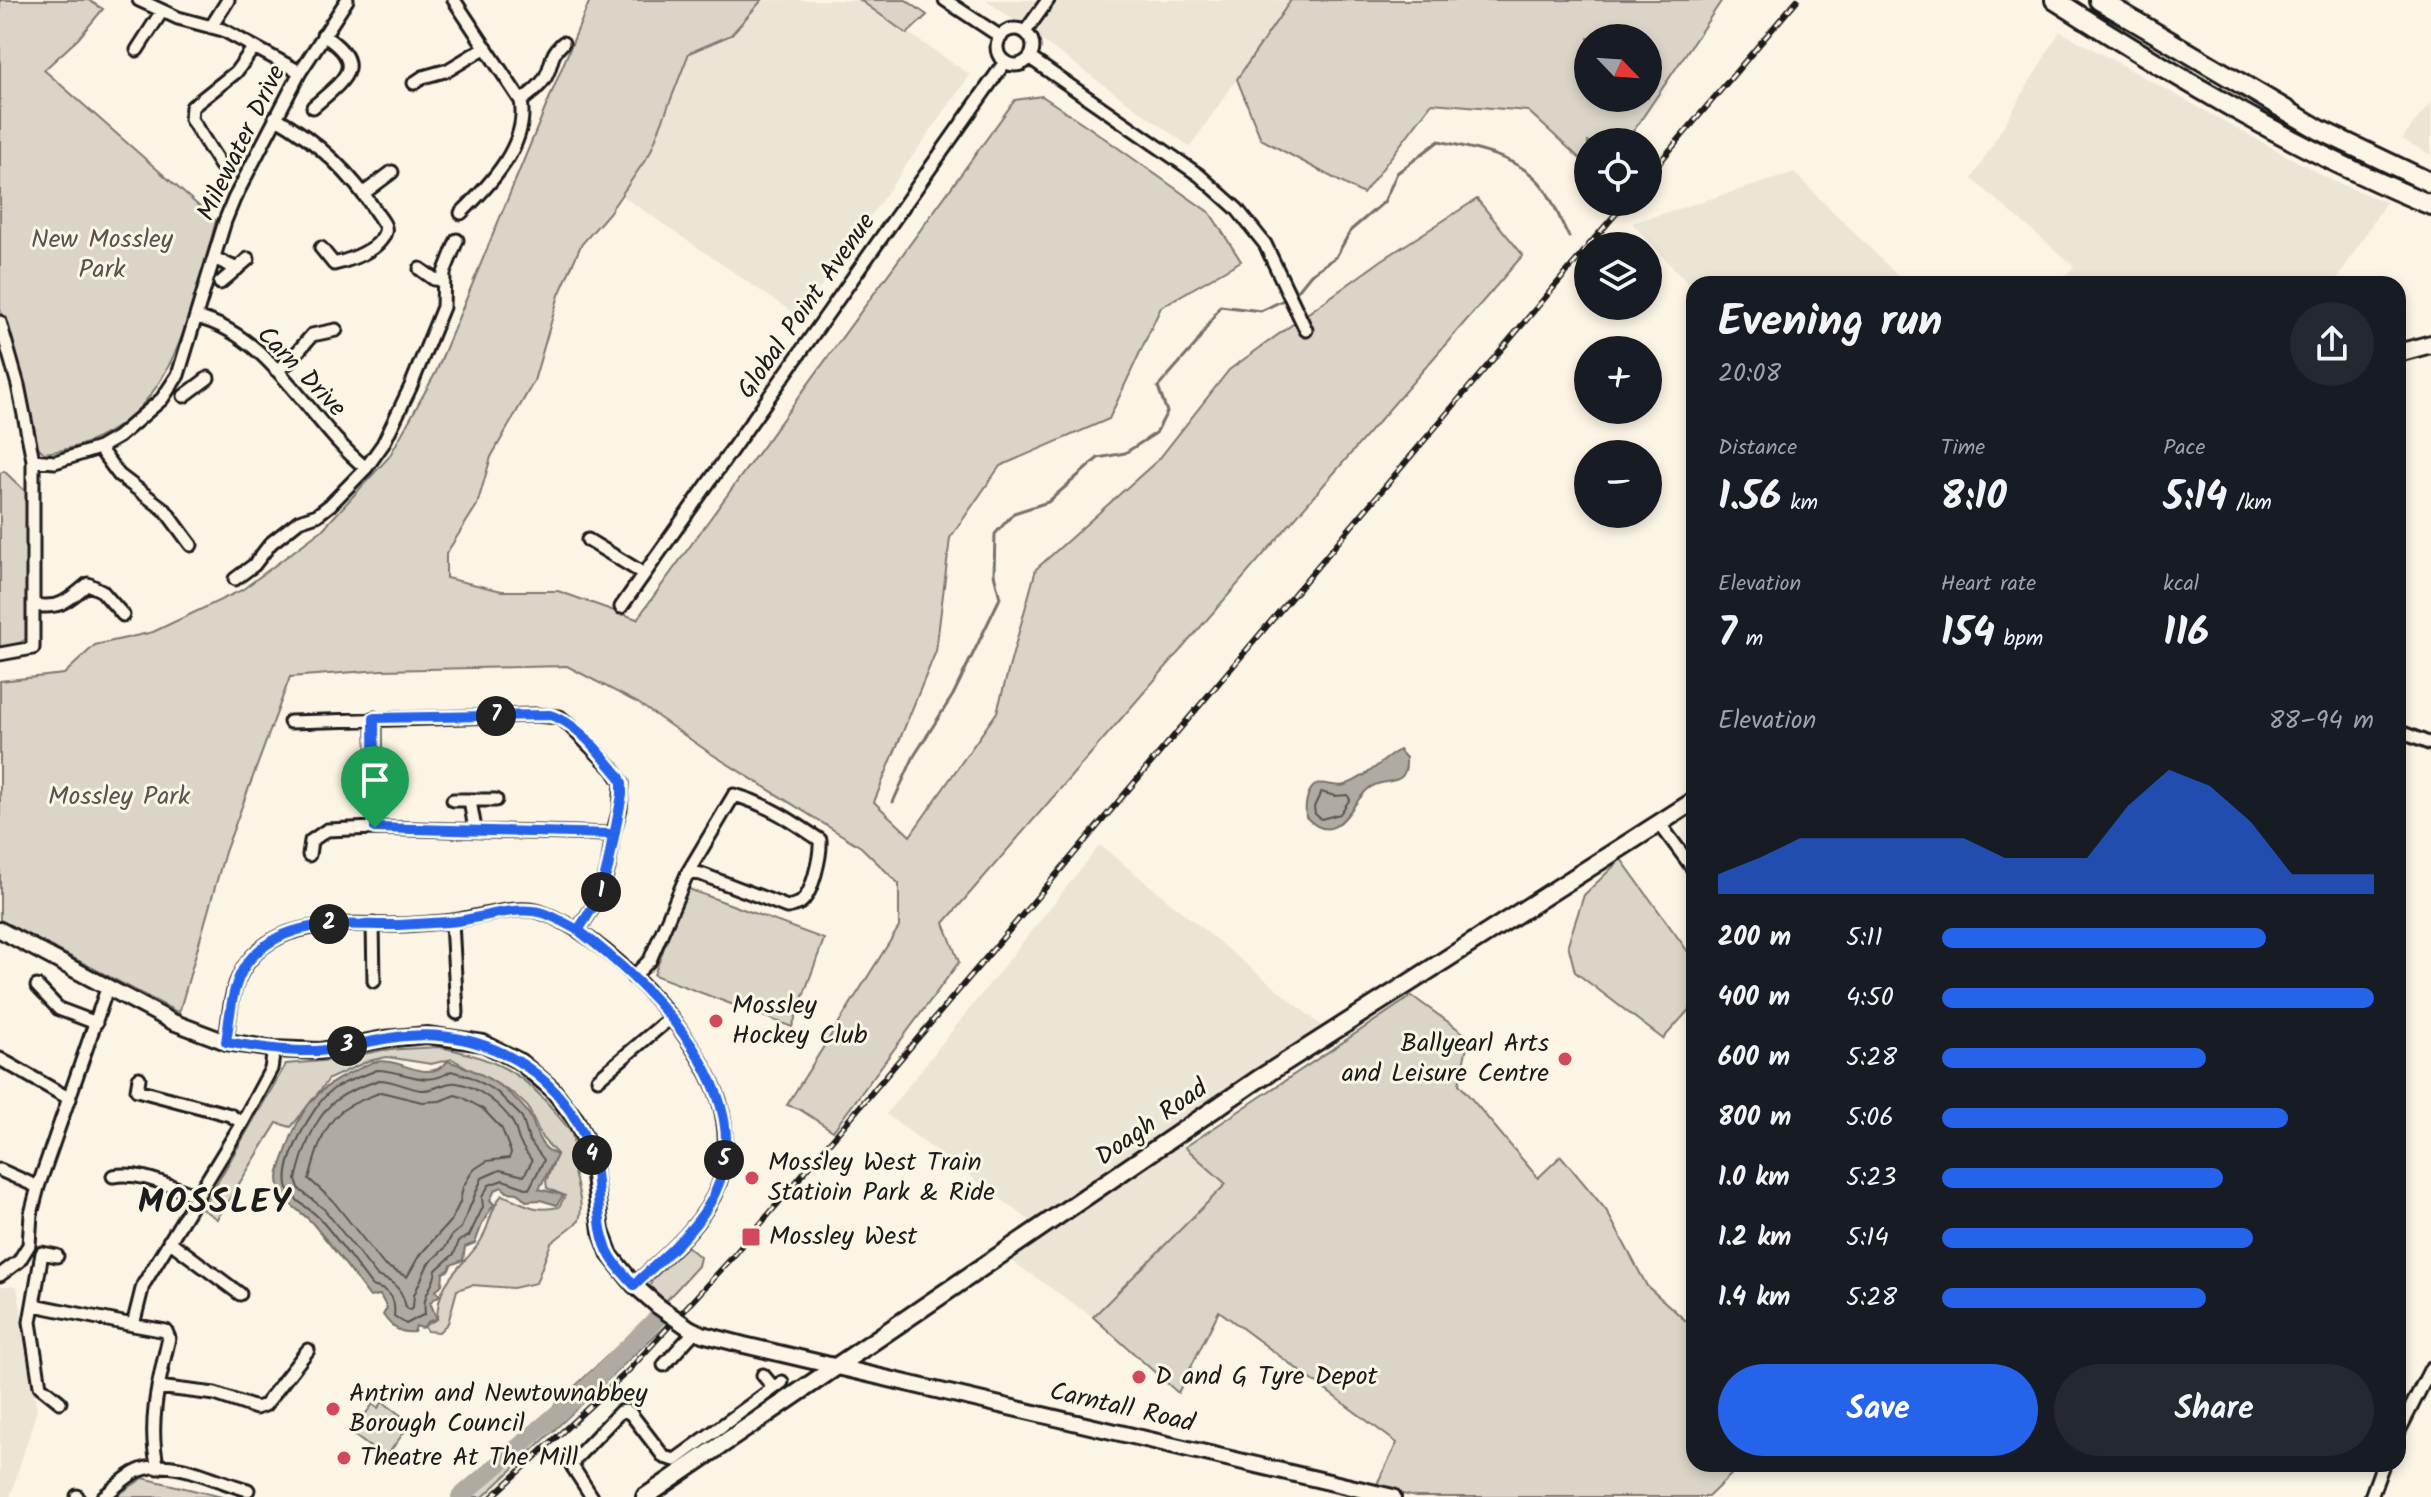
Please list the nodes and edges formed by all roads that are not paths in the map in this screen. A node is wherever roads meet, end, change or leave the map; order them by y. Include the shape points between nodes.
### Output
1 (139, 0) edge
2 (228, 0) edge
3 (347, 0) edge
4 (945, 0) edge
5 (1048, 0) edge
6 (2055, 0) edge
7 (2099, 0) edge
8 (457, 1) edge
9 (162, 11) junction
10 (211, 27) junction
11 (1025, 32) junction
12 (323, 35) junction
13 (1001, 37) junction
14 (563, 43) dead end
15 (254, 47) junction
16 (486, 47) junction
17 (137, 50) dead end
18 (1030, 58) junction
19 (1005, 62) junction
20 (300, 72) junction
21 (414, 83) dead end
22 (521, 101) junction
23 (313, 107) dead end
24 (275, 117) junction
25 (221, 166) dead end
26 (392, 172) dead end
27 (2431, 183) edge
28 (364, 193) junction
29 (2431, 205) edge
30 (461, 213) dead end
31 (457, 240) dead end
32 (321, 248) dead end
33 (214, 258) junction
34 (248, 259) dead end
35 (237, 269) junction
36 (420, 269) dead end
37 (444, 280) junction
38 (220, 283) dead end
39 (196, 317) junction
40 (0, 322) edge
41 (336, 330) dead end
42 (1306, 330) dead end
43 (2431, 344) edge
44 (2406, 351) edge
45 (276, 370) junction
46 (178, 375) junction
47 (208, 378) dead end
48 (99, 448) junction
49 (33, 460) junction
50 (366, 468) junction
51 (588, 540) dead end
52 (191, 545) dead end
53 (644, 574) junction
54 (235, 579) dead end
55 (34, 605) junction
56 (621, 607) dead end
57 (123, 615) dead end
58 (0, 654) edge
59 (374, 718) junction
60 (290, 722) dead end
61 (2406, 734) edge
62 (2431, 744) edge
63 (453, 800) dead end
64 (496, 800) dead end
65 (470, 801) junction
66 (1686, 806) edge
67 (1659, 823) junction
68 (375, 828) junction
69 (475, 829) junction
70 (613, 834) junction
71 (309, 855) dead end
72 (1686, 859) edge
73 (688, 872) junction
74 (452, 922) junction
75 (373, 924) junction
76 (0, 930) edge
77 (578, 930) junction
78 (633, 977) junction
79 (374, 981) dead end
80 (37, 986) dead end
81 (108, 986) junction
82 (457, 1013) dead end
83 (670, 1018) junction
84 (96, 1023) junction
85 (226, 1042) junction
86 (274, 1049) junction
87 (0, 1059) edge
88 (139, 1078) dead end
89 (598, 1079) dead end
90 (70, 1099) junction
91 (242, 1123) junction
92 (0, 1170) edge
93 (113, 1176) dead end
94 (38, 1187) junction
95 (198, 1196) junction
96 (169, 1241) junction
97 (57, 1256) dead end
98 (0, 1275) edge
99 (634, 1285) junction
100 (240, 1294) dead end
101 (34, 1305) junction
102 (133, 1325) junction
103 (692, 1330) junction
104 (308, 1350) dead end
105 (664, 1365) dead end
106 (840, 1365) junction
107 (2431, 1368) edge
108 (763, 1375) dead end
109 (158, 1387) junction
110 (60, 1402) dead end
111 (2406, 1417) edge
112 (158, 1468) junction
113 (2380, 1472) edge
114 (248, 1490) dead end
115 (103, 1497) edge
116 (591, 1497) edge
117 (645, 1497) edge
118 (1393, 1497) edge
119 (2371, 1497) edge

1 - 9 street
2 - 10 street
3 - 12 street, Milewater Drive
4 - 13 street
5 - 11 street
6 - 29 highway via 2308,150
7 - 27 highway via 2320,130
8 - 16 street
9 - 10 street
9 - 17 street
10 - 15 street
11 - 13 street via 1012,30
11 - 18 street via 1033,47
12 - 20 street, Milewater Drive
12 - 23 street via 342,47 349,63 344,80
13 - 19 street via 998,48
14 - 22 street via 552,53 539,87
15 - 20 street
15 - 25 street via 236,72 192,107 191,119
16 - 21 street
16 - 22 street
18 - 19 street via 1018,65
18 - 42 street via 1199,175 1237,209 1265,244
19 - 53 street, Global Point Avenue
20 - 24 street, Milewater Drive
22 - 30 street via 524,116 517,139 502,166
24 - 28 street via 325,152
24 - 33 street, Milewater Drive via 230,210
26 - 28 street
28 - 32 street via 386,230 374,246 331,268
31 - 37 street
33 - 35 street
33 - 39 street, Milewater Drive
34 - 35 street
35 - 38 street
36 - 37 street
37 - 50 street via 443,307 410,388
39 - 45 street, Carn Drive via 233,333
39 - 46 street, Milewater Drive
40 - 49 street
41 - 45 street via 312,335
43 - 44 main road
45 - 50 street, Carn Drive via 344,451
46 - 47 street via 189,392
46 - 48 street, Milewater Drive via 162,399
48 - 49 street, Milewater Drive via 55,462
48 - 52 street via 119,475 165,510
49 - 55 street
50 - 54 street via 330,505 299,521
51 - 53 street
53 - 56 street, Global Point Avenue
55 - 57 street via 53,608 88,584 102,591
55 - 58 street via 33,648
59 - 60 street
59 - 68 street
59 - 70 street via 560,717 622,783
61 - 62 street
63 - 65 street
64 - 65 street
65 - 69 street
66 - 67 main road, Doagh Road
67 - 72 street
67 - 106 main road, Doagh Road via 1257,1080
68 - 69 street
68 - 71 street via 327,830 311,841
69 - 70 street
70 - 77 street via 599,898
73 - 73 street via 734,795 783,815 820,840 821,855 800,904 787,907
73 - 78 street via 650,960
74 - 75 street
74 - 77 street via 535,911
74 - 82 street
75 - 79 street
75 - 85 street via 302,928 253,956 235,987
76 - 81 street
77 - 78 street
78 - 83 street
80 - 84 street via 59,1009
81 - 84 street
81 - 85 street via 189,1030
83 - 89 street
83 - 99 street via 694,1049 719,1101 724,1160 706,1209
84 - 90 street
85 - 86 street
86 - 91 street via 271,1069
86 - 99 street via 320,1051 427,1035 483,1043 519,1061 565,1104 584,1136 596,1170 605,1244
87 - 90 street
88 - 91 street via 137,1090 230,1115
90 - 94 street
91 - 95 street
92 - 94 street
93 - 95 street via 140,1176
94 - 98 street via 29,1245
95 - 96 street
96 - 100 street
96 - 102 street via 143,1285
97 - 101 street via 42,1253
99 - 103 street, bridge
101 - 102 street
101 - 110 street via 30,1322 40,1386
102 - 109 street via 166,1331 169,1338
103 - 105 street
103 - 106 street, Carntall Road
104 - 109 street via 265,1405 256,1408 215,1394
106 - 117 main road, Doagh Road
106 - 118 street, Carntall Road
107 - 111 street
108 - 116 street via 778,1385 675,1460 664,1457 631,1414 620,1412 572,1466
109 - 112 street via 152,1446
112 - 114 street via 197,1471
112 - 115 street via 138,1471
113 - 119 street

